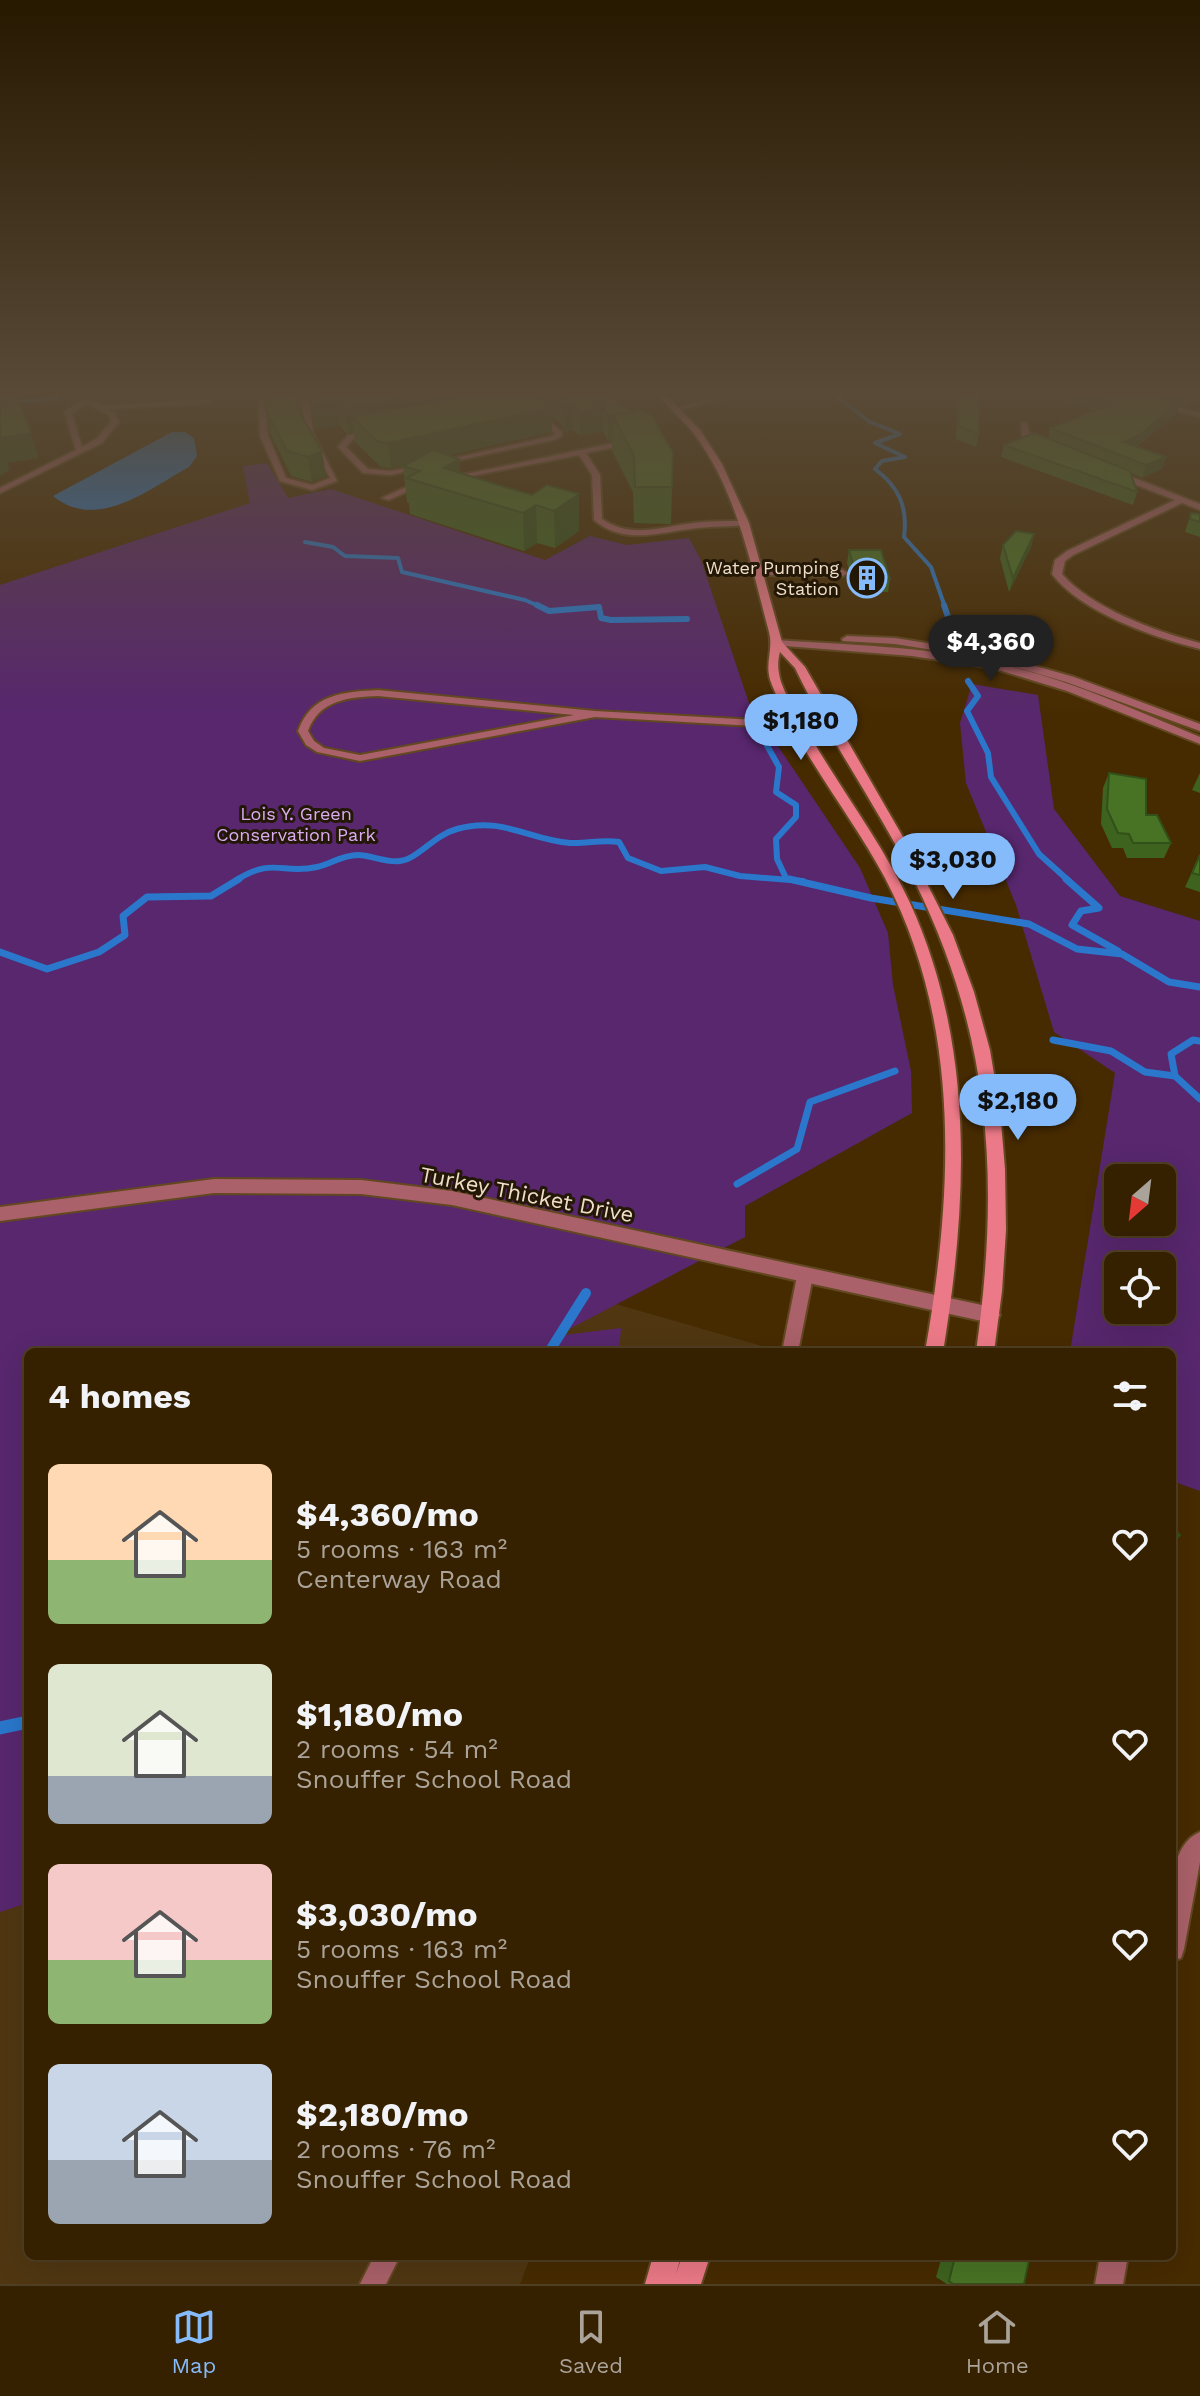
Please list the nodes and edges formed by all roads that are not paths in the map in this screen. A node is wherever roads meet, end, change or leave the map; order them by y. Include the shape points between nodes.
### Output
1 (597, 502) edge
2 (735, 502) edge
3 (1179, 502) edge
4 (584, 516) dead end
5 (598, 520) junction
6 (744, 523) junction
7 (757, 573) junction
8 (843, 573) dead end
9 (777, 643) junction
10 (1200, 646) edge
11 (595, 714) junction
12 (793, 717) junction
13 (756, 723) junction
14 (1200, 728) edge
15 (841, 738) junction
16 (808, 739) junction
17 (1200, 741) edge
18 (0, 1214) edge
19 (805, 1276) junction
20 (943, 1305) junction
21 (991, 1315) junction
22 (791, 1348) edge
23 (935, 1348) edge
24 (986, 1348) edge
25 (1200, 1844) edge
26 (1176, 1927) edge
27 (386, 2260) edge
28 (666, 2260) edge
29 (695, 2260) edge
30 (1113, 2260) edge
31 (372, 2284) edge
32 (659, 2284) edge
33 (687, 2284) edge
34 (1109, 2284) edge

1 - 5 lane
2 - 6 main road
3 - 10 street via 1070,553 1060,560 1057,574 1071,590 1154,632
4 - 5 lane
5 - 6 lane via 653,535 687,526
6 - 7 main road
7 - 8 lane
7 - 9 main road
9 - 12 main road via 771,668
9 - 14 street via 865,639 952,646 1048,669
9 - 15 main road via 800,667
9 - 17 street via 924,654 995,666
11 - 11 lane via 356,694 317,708 303,731 321,750 360,758
11 - 13 lane
12 - 13 lane
12 - 15 lane
12 - 16 main road
13 - 16 lane
15 - 21 main road via 950,941 982,1042 997,1140 999,1231
16 - 20 main road via 887,870 916,931 938,1009 952,1117 951,1232
18 - 19 street, Turkey Thicket Drive via 214,1186 361,1187 452,1198
19 - 20 street, Turkey Thicket Drive
19 - 22 lane
20 - 21 street, Turkey Thicket Drive
20 - 23 main road
21 - 24 main road
25 - 26 street via 1189,1856
27 - 31 lane
28 - 32 main road
29 - 33 main road
30 - 34 street

